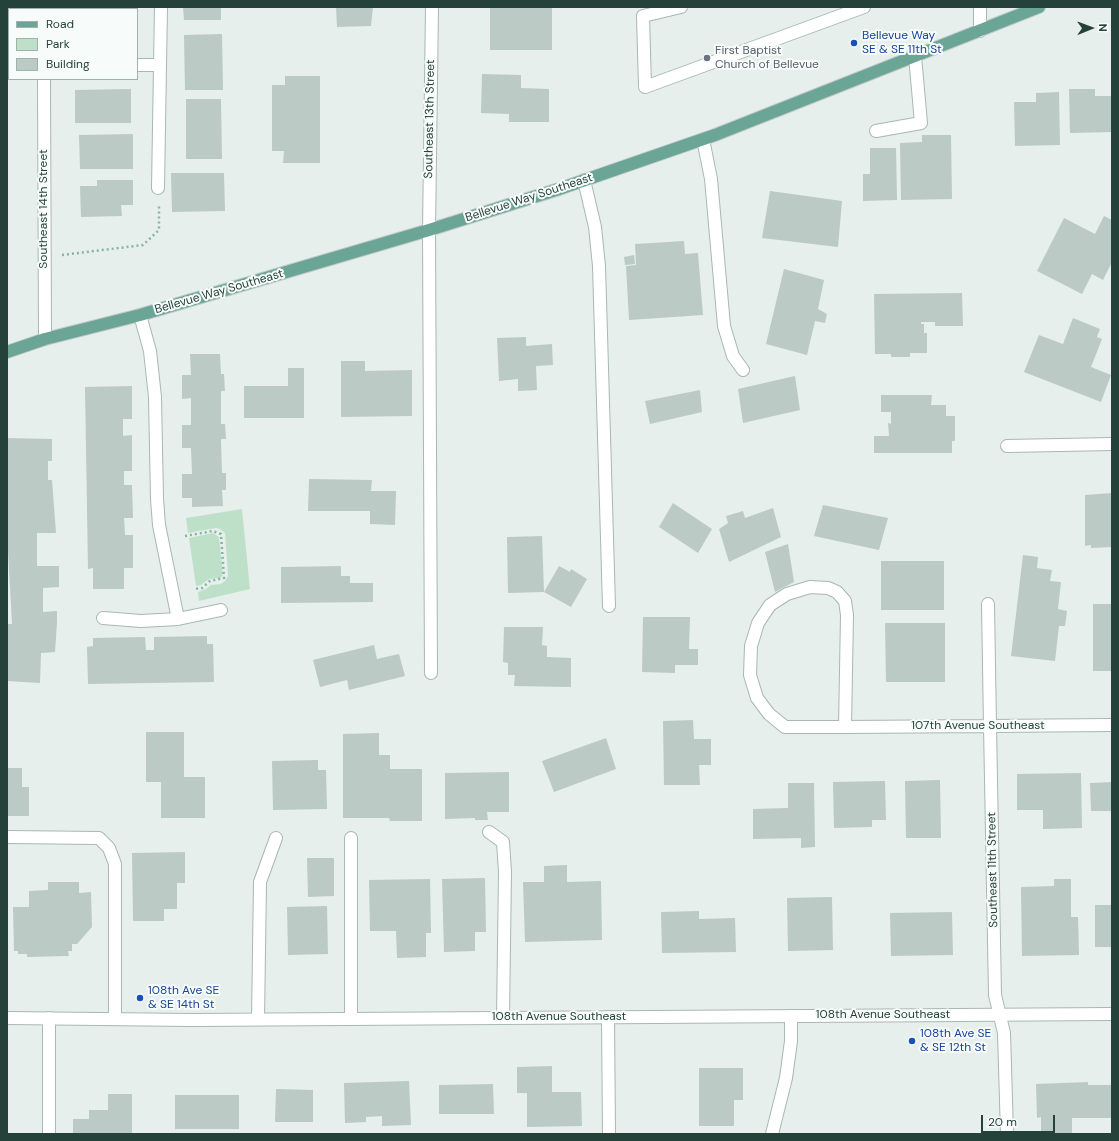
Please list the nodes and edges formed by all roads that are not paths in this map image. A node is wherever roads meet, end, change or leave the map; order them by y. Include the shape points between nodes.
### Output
1 (161, 7) edge
2 (432, 7) edge
3 (681, 7) edge
4 (864, 7) edge
5 (980, 7) edge
6 (1039, 7) edge
7 (980, 31) junction
8 (915, 56) junction
9 (138, 65) edge
10 (160, 65) junction
11 (44, 80) edge
12 (876, 131) dead end
13 (703, 139) junction
14 (584, 180) junction
15 (158, 188) road end
16 (429, 230) junction
17 (140, 315) junction
18 (45, 339) junction
19 (7, 352) edge
20 (742, 370) dead end
21 (1112, 444) edge
22 (1007, 446) dead end
23 (988, 604) dead end
24 (609, 606) dead end
25 (222, 610) dead end
26 (103, 618) dead end
27 (178, 619) junction
28 (431, 674) dead end
29 (1112, 725) edge
30 (990, 726) junction
31 (845, 727) junction
32 (489, 832) dead end
33 (7, 837) edge
34 (276, 838) dead end
35 (351, 838) dead end
36 (1112, 1014) edge
37 (999, 1015) junction
38 (791, 1016) junction
39 (502, 1017) junction
40 (608, 1017) junction
41 (7, 1018) edge
42 (49, 1018) junction
43 (351, 1018) junction
44 (115, 1019) junction
45 (258, 1019) junction
46 (49, 1134) edge
47 (609, 1134) edge
48 (772, 1134) edge
49 (1006, 1134) edge

1 - 10 street
2 - 16 street, Southeast 13th Street
3 - 4 street via 643,16 644,87
5 - 7 street
6 - 7 main road, Bellevue Way Southeast
7 - 8 main road, Bellevue Way Southeast
8 - 12 street via 921,123
8 - 13 main road, Bellevue Way Southeast
9 - 10 street
10 - 15 street
11 - 18 street, Southeast 14th Street
13 - 14 main road, Bellevue Way Southeast
13 - 20 street via 711,179 724,326 733,356
14 - 16 main road, Bellevue Way Southeast
14 - 24 street via 595,227 599,266
16 - 17 main road, Bellevue Way Southeast
16 - 28 street, Southeast 13th Street
17 - 18 main road, Bellevue Way Southeast
17 - 27 street via 150,351 155,397 156,499 159,525
18 - 19 main road, Bellevue Way Southeast
21 - 22 street
23 - 30 street, Southeast 11th Street
25 - 27 street
26 - 27 street via 141,621
29 - 30 street, 107th Avenue Southeast
30 - 31 street, 107th Avenue Southeast
30 - 37 street, Southeast 11th Street via 995,995
31 - 31 street, 107th Avenue Southeast via 785,727 769,714 757,698 750,675 751,646 758,623 770,605 787,594 810,587 828,588 837,592 845,601
32 - 39 street via 503,842
33 - 44 street via 99,838 110,848 115,864
34 - 45 street via 260,882
35 - 43 street
36 - 37 street, 108th Avenue Southeast
37 - 38 street, 108th Avenue Southeast
37 - 49 street, Southeast 11th Street via 1004,1034
38 - 40 street, 108th Avenue Southeast
38 - 48 street via 786,1078
39 - 40 street, 108th Avenue Southeast
39 - 43 street, 108th Avenue Southeast
40 - 47 street
41 - 42 street, 108th Avenue Southeast
42 - 44 street, 108th Avenue Southeast
42 - 46 street
43 - 45 street, 108th Avenue Southeast
44 - 45 street, 108th Avenue Southeast

